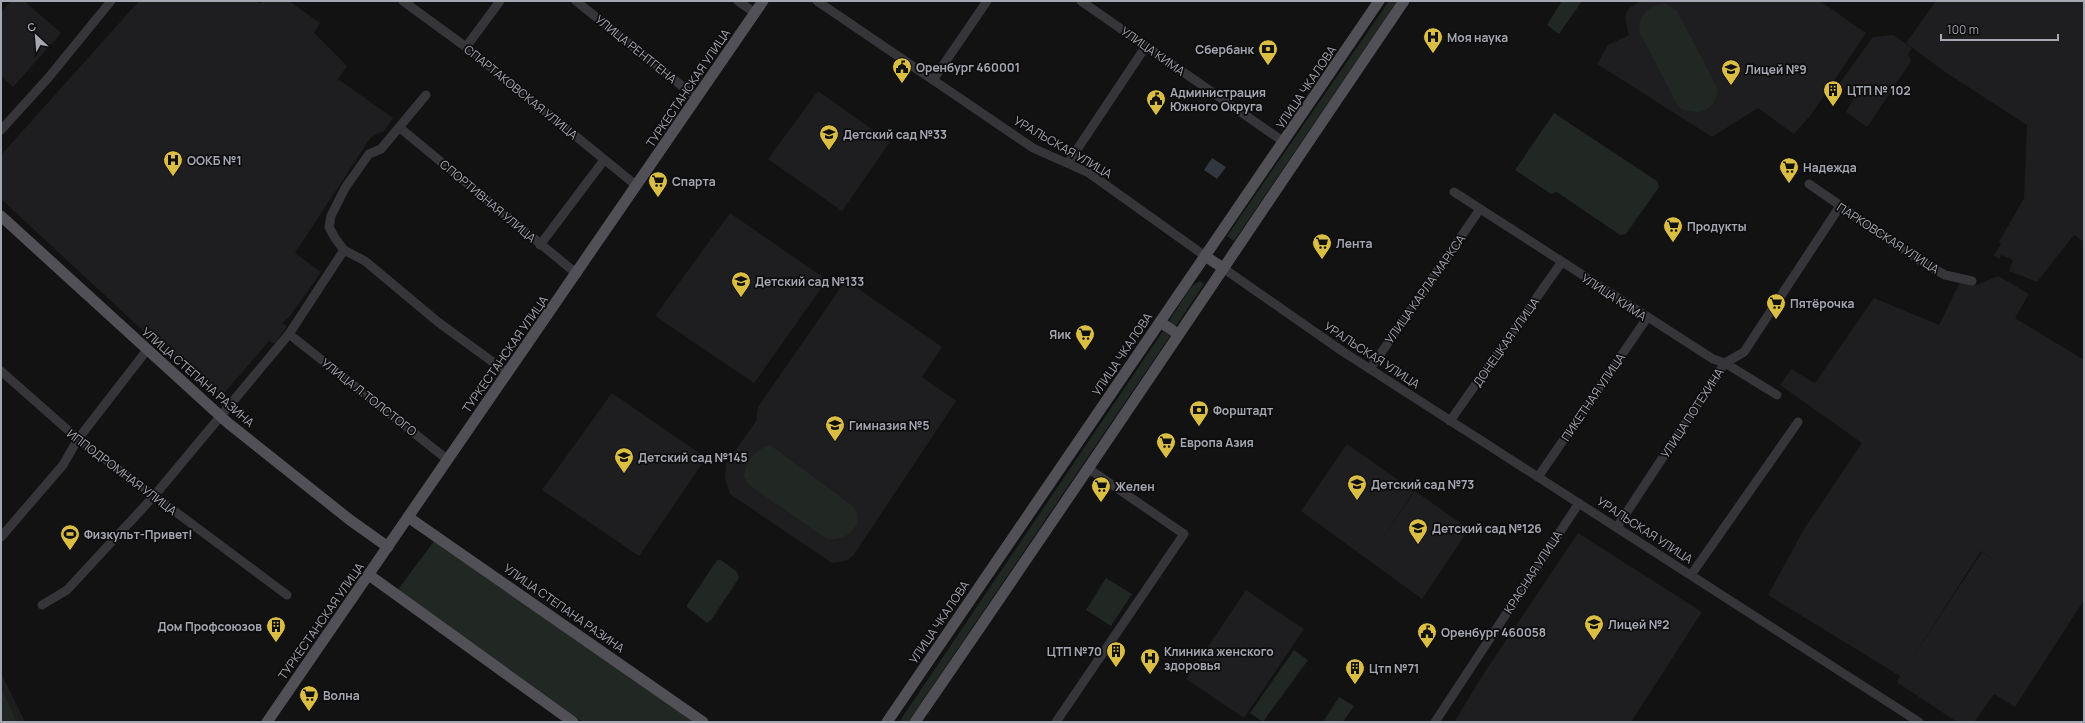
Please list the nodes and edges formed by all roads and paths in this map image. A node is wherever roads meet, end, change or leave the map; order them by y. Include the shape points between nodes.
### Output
1 (111, 1) edge
2 (403, 1) edge
3 (500, 1) edge
4 (576, 1) edge
5 (738, 1) edge
6 (763, 1) edge
7 (817, 1) edge
8 (987, 1) edge
9 (1081, 1) edge
10 (1380, 1) edge
11 (1404, 1) edge
12 (755, 13) junction
13 (1146, 46) junction
14 (466, 47) junction
15 (933, 80) junction
16 (426, 95) dead end
17 (697, 98) junction
18 (400, 128) junction
19 (1, 130) edge
20 (1284, 142) junction
21 (604, 160) junction
22 (1068, 163) junction
23 (1809, 184) dead end
24 (637, 186) junction
25 (1454, 192) dead end
26 (1840, 206) junction
27 (1480, 209) junction
28 (1, 216) edge
29 (540, 245) junction
30 (344, 250) junction
31 (1205, 256) junction
32 (1561, 263) junction
33 (1223, 268) junction
34 (577, 274) junction
35 (1972, 281) dead end
36 (1647, 318) junction
37 (1160, 322) junction
38 (289, 334) junction
39 (1178, 334) junction
40 (147, 350) junction
41 (1725, 363) junction
42 (1370, 369) junction
43 (1, 371) edge
44 (508, 373) junction
45 (1777, 396) dead end
46 (220, 416) junction
47 (1450, 421) junction
48 (1798, 422) dead end
49 (78, 439) junction
50 (448, 460) junction
51 (1088, 470) junction
52 (1538, 477) junction
53 (154, 496) junction
54 (1578, 503) junction
55 (408, 517) junction
56 (1617, 527) junction
57 (1, 537) edge
58 (388, 547) junction
59 (369, 575) junction
60 (1691, 576) junction
61 (287, 595) dead end
62 (42, 605) dead end
63 (267, 722) edge
64 (573, 722) edge
65 (703, 722) edge
66 (887, 722) edge
67 (915, 722) edge
68 (1056, 722) edge
69 (1435, 722) edge
70 (1919, 722) edge

1 - 19 street via 49,77
2 - 14 street, СПАРТАКОВСКАЯ УЛИЦА
3 - 14 street
4 - 17 street, УЛИЦА РЕНТГЕНА
5 - 12 street
6 - 12 main road, ТУРКЕСТАНСКАЯ УЛИЦА
7 - 15 street, УРАЛЬСКАЯ УЛИЦА
8 - 15 street
9 - 13 street, УЛИЦА КИМА
10 - 20 main road, УЛИЦА ЧКАЛОВА
11 - 33 main road
12 - 17 main road, ТУРКЕСТАНСКАЯ УЛИЦА
13 - 20 street, УЛИЦА КИМА
13 - 22 street
14 - 21 street, СПАРТАКОВСКАЯ УЛИЦА
15 - 22 street, УРАЛЬСКАЯ УЛИЦА via 1034,148
16 - 18 street
17 - 24 main road, ТУРКЕСТАНСКАЯ УЛИЦА
18 - 29 street, СПОРТИВНАЯ УЛИЦА
18 - 30 street via 381,149 369,154 345,188 331,216 329,227
20 - 31 main road, УЛИЦА ЧКАЛОВА
21 - 24 street, СПАРТАКОВСКАЯ УЛИЦА
21 - 29 street
22 - 31 street, УРАЛЬСКАЯ УЛИЦА via 1089,173
23 - 26 street, ПАРКОВСКАЯ УЛИЦА
24 - 34 main road, ТУРКЕСТАНСКАЯ УЛИЦА
25 - 27 street, УЛИЦА КИМА
26 - 35 street, ПАРКОВСКАЯ УЛИЦА via 1945,275
26 - 41 street, УЛИЦА ПОТЕХИНА via 1744,352
27 - 32 street, УЛИЦА КИМА
27 - 42 street, УЛИЦА КАРЛА МАРКСА
28 - 40 main road, УЛИЦА СТЕПАНА РАЗИНА
29 - 34 street, СПОРТИВНАЯ УЛИЦА
30 - 38 street
30 - 44 street via 365,261 438,322
31 - 33 main road, УРАЛЬСКАЯ УЛИЦА
31 - 37 main road, УЛИЦА ЧКАЛОВА
32 - 36 street, УЛИЦА КИМА
32 - 47 street, ДОНЕЦКАЯ УЛИЦА
33 - 39 main road
33 - 42 street, УРАЛЬСКАЯ УЛИЦА
34 - 44 main road, ТУРКЕСТАНСКАЯ УЛИЦА
36 - 41 street, УЛИЦА КИМА via 1713,359
36 - 52 street, ПИКЕТНАЯ УЛИЦА
37 - 39 main road
37 - 66 main road, УЛИЦА ЧКАЛОВА
38 - 46 street
38 - 50 street, УЛИЦА Л.ТОЛСТОГО
39 - 51 main road
40 - 46 main road, УЛИЦА СТЕПАНА РАЗИНА
40 - 49 street
41 - 45 street, УЛИЦА КИМА
41 - 56 street, УЛИЦА ПОТЕХИНА
42 - 47 street, УРАЛЬСКАЯ УЛИЦА
43 - 49 street, ИППОДРОМНАЯ УЛИЦА
44 - 50 main road, ТУРКЕСТАНСКАЯ УЛИЦА
46 - 53 street
46 - 58 main road, УЛИЦА СТЕПАНА РАЗИНА via 350,520
47 - 52 street, УРАЛЬСКАЯ УЛИЦА
48 - 60 street
49 - 53 street, ИППОДРОМНАЯ УЛИЦА
49 - 57 street via 62,465
50 - 55 main road, ТУРКЕСТАНСКАЯ УЛИЦА
51 - 67 main road
51 - 68 street via 1184,534
52 - 54 street, УРАЛЬСКАЯ УЛИЦА
53 - 61 street, ИППОДРОМНАЯ УЛИЦА
53 - 62 street via 67,590
54 - 56 street, УРАЛЬСКАЯ УЛИЦА
54 - 69 street, КРАСНАЯ УЛИЦА
55 - 58 main road, ТУРКЕСТАНСКАЯ УЛИЦА
55 - 65 main road, УЛИЦА СТЕПАНА РАЗИНА
56 - 60 street, УРАЛЬСКАЯ УЛИЦА
58 - 59 main road, ТУРКЕСТАНСКАЯ УЛИЦА
59 - 63 main road, ТУРКЕСТАНСКАЯ УЛИЦА
59 - 64 main road
60 - 70 street, УРАЛЬСКАЯ УЛИЦА

